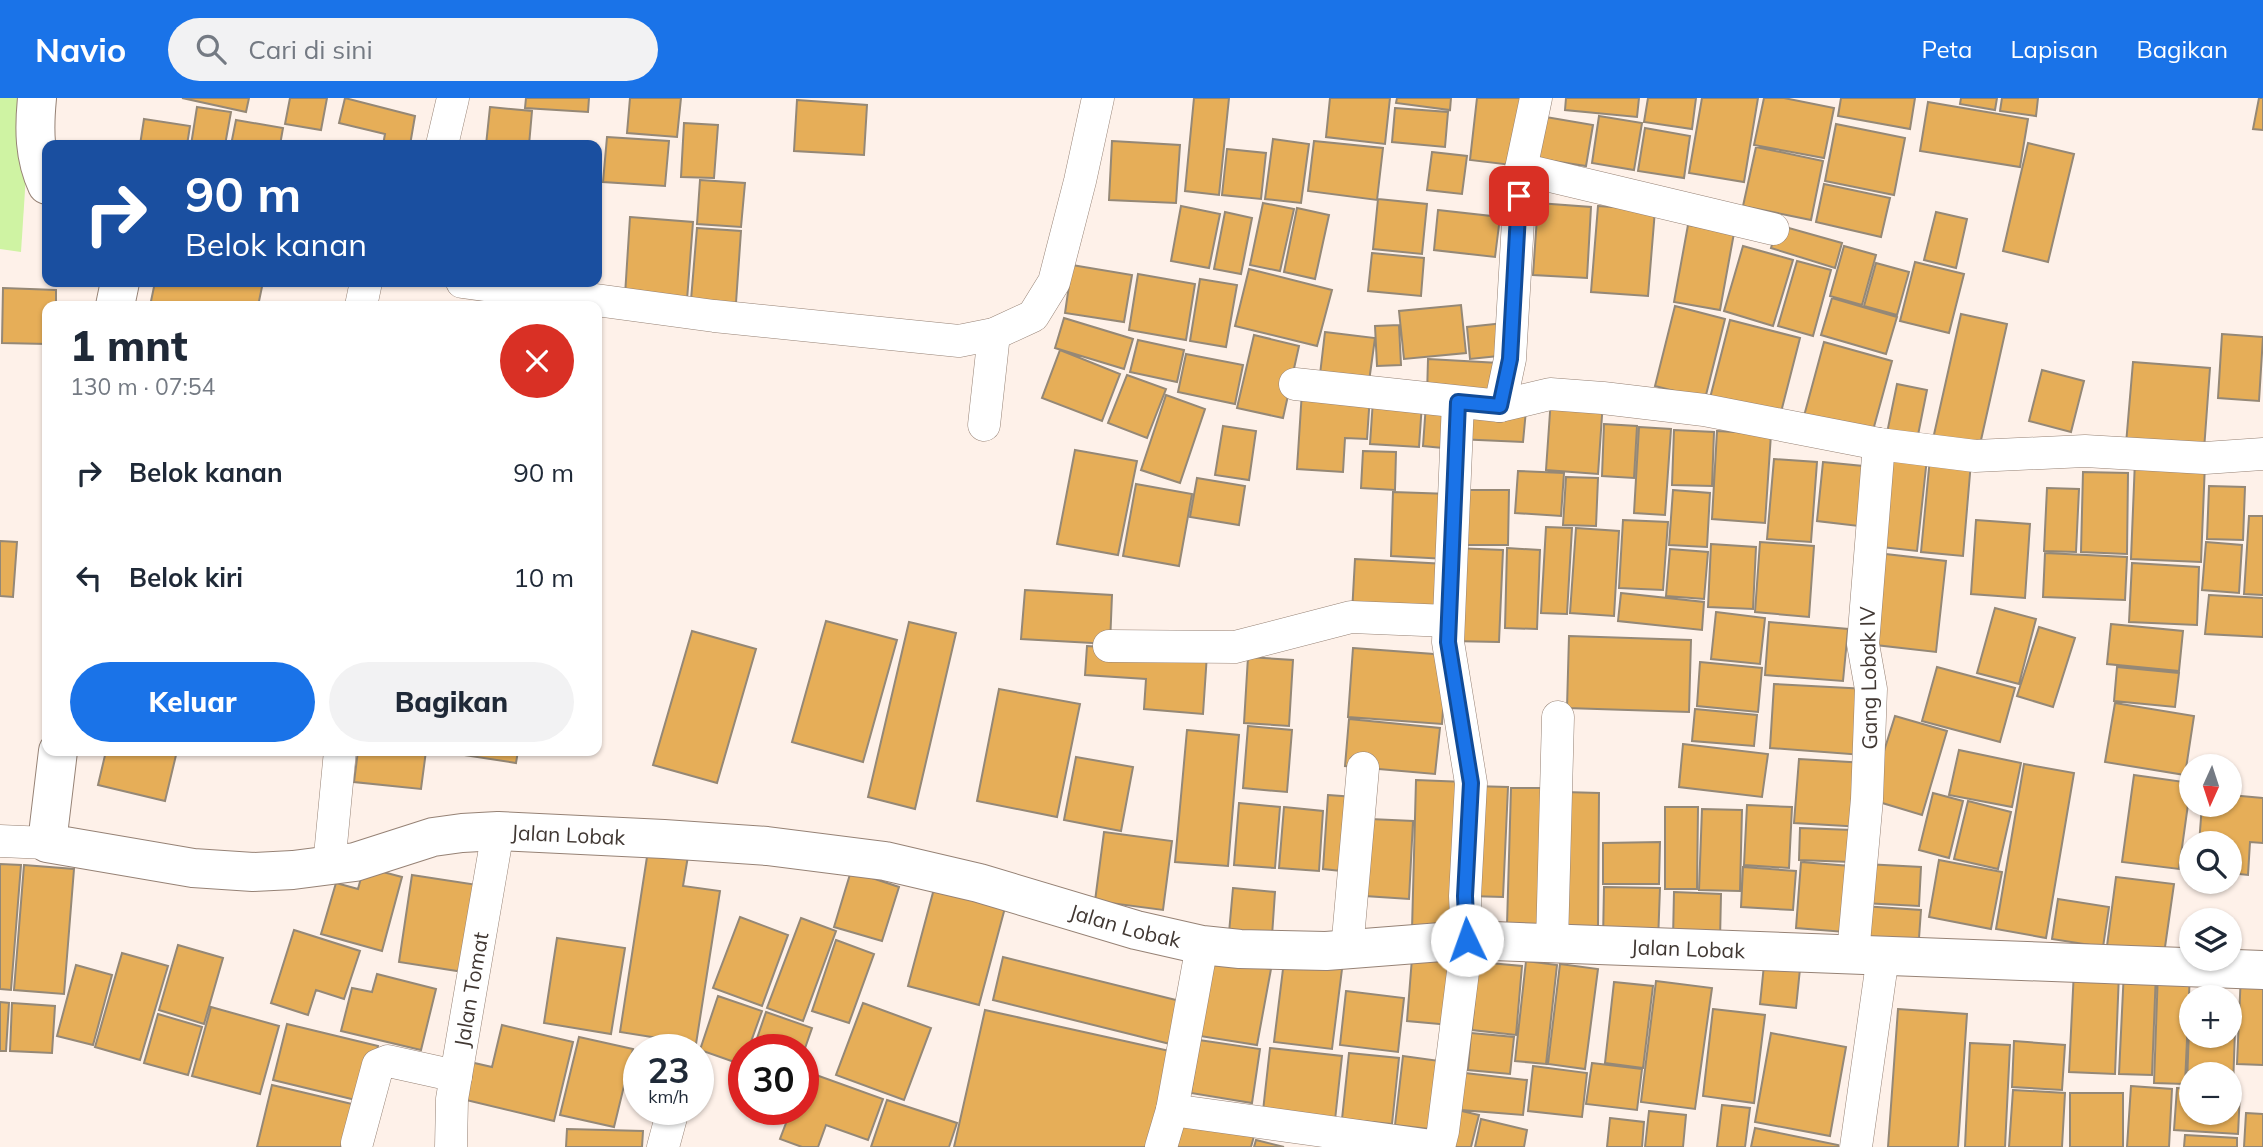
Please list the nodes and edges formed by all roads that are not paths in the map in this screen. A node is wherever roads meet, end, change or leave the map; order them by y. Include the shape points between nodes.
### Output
1 (37, 98) edge
2 (453, 98) edge
3 (1098, 98) edge
4 (1536, 98) edge
5 (443, 140) edge
6 (1521, 169) junction
7 (42, 174) edge
8 (1773, 229) dead end
9 (499, 287) edge
10 (994, 334) junction
11 (1295, 384) dead end
12 (1458, 402) junction
13 (1500, 406) junction
14 (984, 425) dead end
15 (1879, 444) junction
16 (2263, 454) edge
17 (1448, 621) junction
18 (1110, 646) dead end
19 (1558, 717) dead end
20 (57, 756) edge
21 (340, 756) edge
22 (1363, 768) dead end
23 (498, 831) junction
24 (0, 841) edge
25 (47, 843) junction
26 (329, 866) junction
27 (1467, 940) junction
28 (1552, 943) junction
29 (1202, 945) junction
30 (1347, 950) junction
31 (1868, 955) junction
32 (2263, 970) edge
33 (456, 1076) junction
34 (1172, 1111) junction
35 (669, 1125) edge
36 (357, 1143) dead end
37 (451, 1147) edge
38 (663, 1147) edge
39 (1161, 1147) edge
40 (1439, 1147) edge
41 (1856, 1147) edge

1 - 7 street via 35,125
2 - 5 street
3 - 10 street via 1054,282 1033,316
4 - 6 street
6 - 8 street
6 - 13 street via 1510,359
9 - 10 street via 714,316 959,341
10 - 14 street
11 - 12 street
12 - 13 street
12 - 17 street
13 - 15 street via 1550,394 1603,398 1704,410
15 - 16 street via 1975,456 2085,451 2205,458
15 - 31 street, Gang Lobak IV via 1863,644 1871,689
17 - 18 street via 1351,617 1235,647
17 - 27 street via 1471,783
19 - 28 street
20 - 25 street
21 - 26 street
22 - 30 street
23 - 26 street, Jalan Lobak via 433,837
23 - 29 street, Jalan Lobak via 767,846 885,860
23 - 33 street, Jalan Tomat
24 - 25 street, Jalan Lobak
25 - 26 street, Jalan Lobak via 219,871
27 - 28 street, Jalan Lobak
27 - 30 street, Jalan Lobak
27 - 40 street
28 - 31 street, Jalan Lobak
29 - 30 street, Jalan Lobak via 1274,952
29 - 34 street
31 - 32 street, Jalan Lobak
31 - 41 street, Gang Lobak IV
33 - 36 street via 388,1061 378,1065
33 - 37 street, Jalan Tomat
34 - 39 street
34 - 40 street
35 - 38 street

